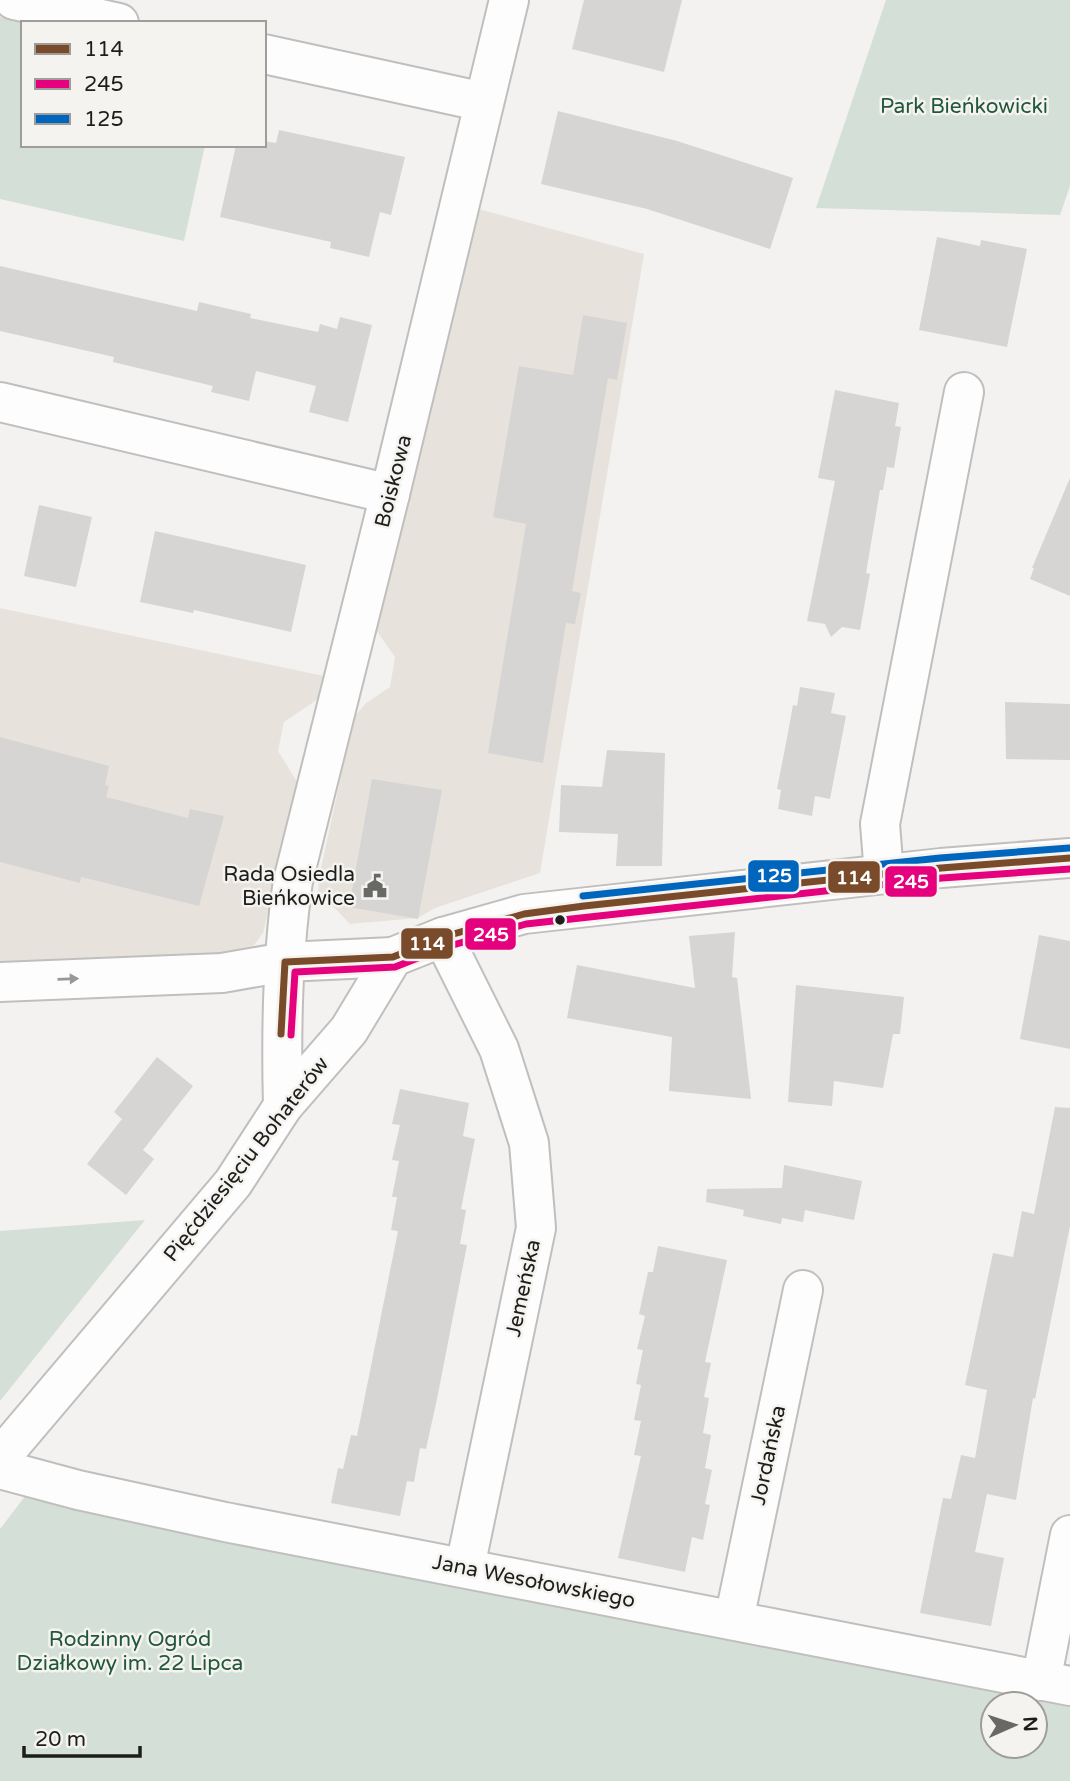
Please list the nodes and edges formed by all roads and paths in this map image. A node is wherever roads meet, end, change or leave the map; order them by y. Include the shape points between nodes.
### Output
1 (14, 0) edge
2 (509, 0) edge
3 (110, 21) edge
4 (266, 54) edge
5 (484, 102) junction
6 (964, 392) dead end
7 (0, 402) edge
8 (390, 494) junction
9 (1070, 858) edge
10 (884, 874) junction
11 (443, 937) junction
12 (393, 957) junction
13 (285, 962) junction
14 (0, 982) edge
15 (283, 1106) junction
16 (803, 1290) dead end
17 (0, 1458) edge
18 (0, 1469) edge
19 (1070, 1535) edge
20 (465, 1567) junction
21 (734, 1620) junction
22 (1056, 1683) edge

1 - 3 street
2 - 5 street, Boiskowa
4 - 5 street
5 - 8 street, Boiskowa
6 - 10 street via 880,824
7 - 8 street
8 - 13 street, Boiskowa via 293,881
9 - 10 street
10 - 11 street via 536,913
11 - 12 street
11 - 20 street, Jemeńska via 499,1049 529,1143 536,1228
12 - 13 street
12 - 15 street, Pięćdziesięciu Bohaterów via 349,1030
14 -> 13 street via 222,973
13 - 15 street, Boiskowa
15 - 17 street, Pięćdziesięciu Bohaterów via 233,1183
16 - 21 street, Jordańska
18 - 20 street, Jana Wesołowskiego via 212,1519
19 - 22 street
20 - 21 street, Jana Wesołowskiego
21 - 22 street, Jana Wesołowskiego

